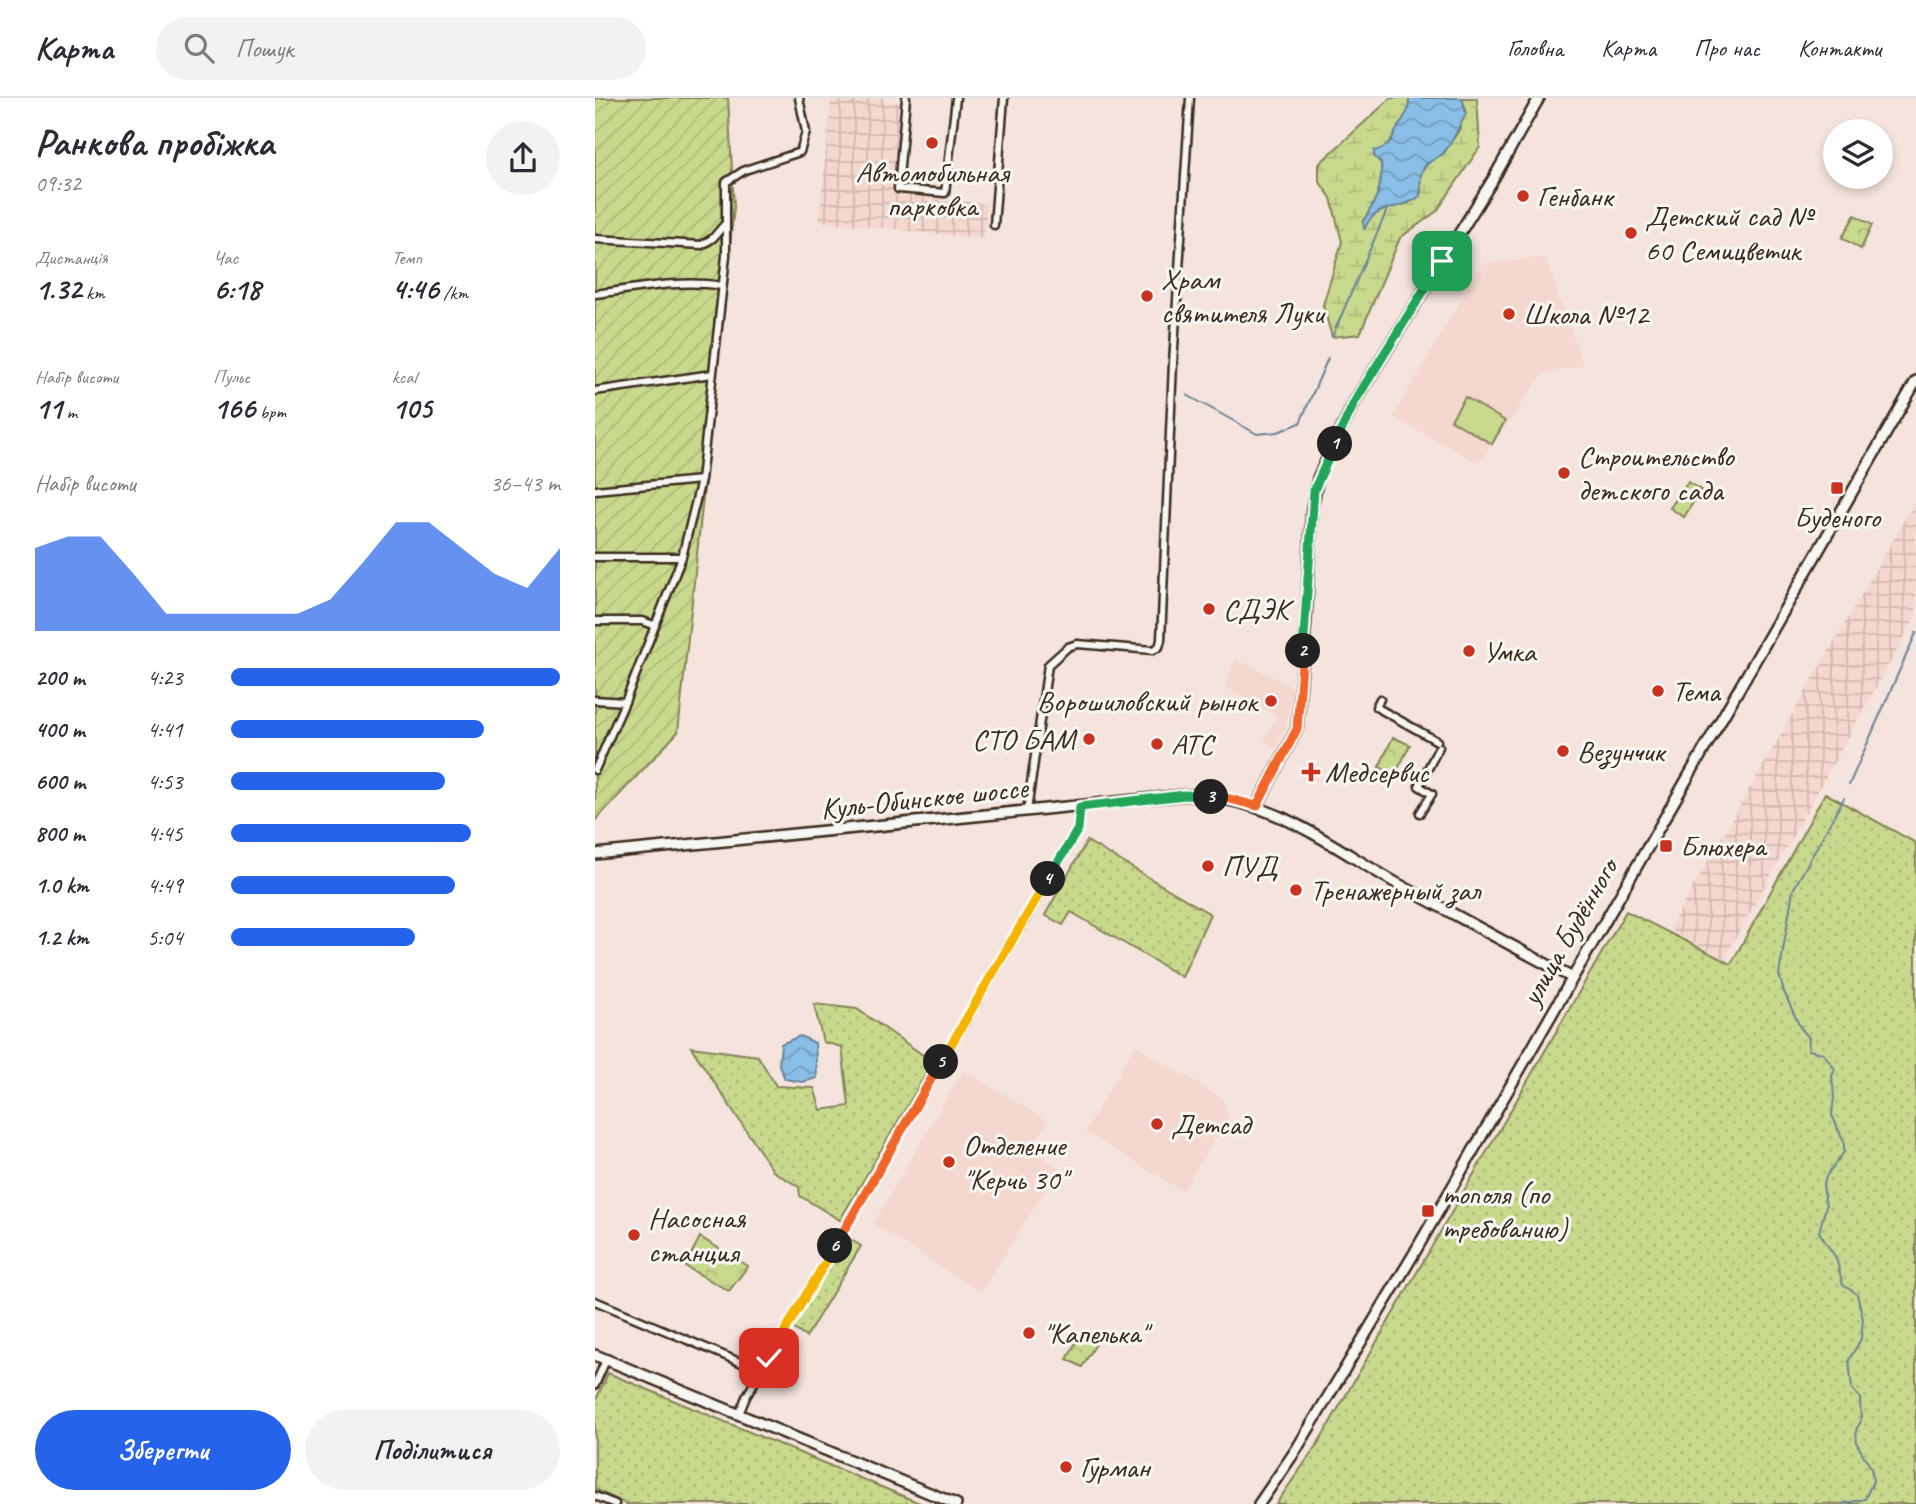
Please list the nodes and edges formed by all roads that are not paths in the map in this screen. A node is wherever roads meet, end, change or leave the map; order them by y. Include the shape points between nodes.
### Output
1 (799, 98) edge
2 (906, 98) edge
3 (956, 98) edge
4 (1004, 98) edge
5 (1190, 98) edge
6 (1539, 98) edge
7 (725, 225) junction
8 (994, 225) dead end
9 (595, 239) edge
10 (721, 286) junction
11 (595, 294) edge
12 (712, 374) junction
13 (1916, 382) edge
14 (595, 391) edge
15 (701, 480) junction
16 (595, 490) edge
17 (595, 557) edge
18 (682, 557) junction
19 (595, 621) edge
20 (653, 625) junction
21 (1380, 699) dead end
22 (595, 700) edge
23 (625, 702) junction
24 (595, 770) edge
25 (1257, 806) junction
26 (1080, 807) junction
27 (1027, 811) junction
28 (1420, 813) dead end
29 (595, 854) edge
30 (1571, 977) junction
31 (595, 1301) edge
32 (595, 1355) edge
33 (606, 1360) junction
34 (761, 1371) junction
35 (595, 1385) edge
36 (739, 1414) junction
37 (595, 1496) edge
38 (615, 1504) edge
39 (956, 1504) edge
40 (1259, 1504) edge

1 - 7 street via 806,132 800,152 745,170 726,182
2 - 3 street via 898,188 945,193
4 - 8 street
5 - 27 street via 1161,640 1159,647 1149,650 1077,644 1048,665
6 - 25 main road via 1355,401 1318,478 1297,729
7 - 9 street via 702,245
7 - 10 street
10 - 11 street via 675,285
10 - 12 street
12 - 14 street
12 - 15 street
13 - 30 main road, улица Будённого
15 - 16 street
15 - 18 street
17 - 18 street
18 - 20 street
19 - 20 street
20 - 23 street
21 - 28 street via 1376,707 1438,744 1419,786 1432,794
22 - 23 street
23 - 24 street
25 - 26 main road, Куль-Обинское шоссе via 1185,795
25 - 30 main road, Куль-Обинское шоссе
26 - 27 main road, Куль-Обинское шоссе
26 - 34 street via 1078,829
27 - 29 main road, Куль-Обинское шоссе
30 - 40 main road, улица Будённого via 1350,1363
31 - 34 street
32 - 33 main road
33 - 35 street
33 - 36 main road
34 - 36 street
36 - 39 main road
37 - 38 street

